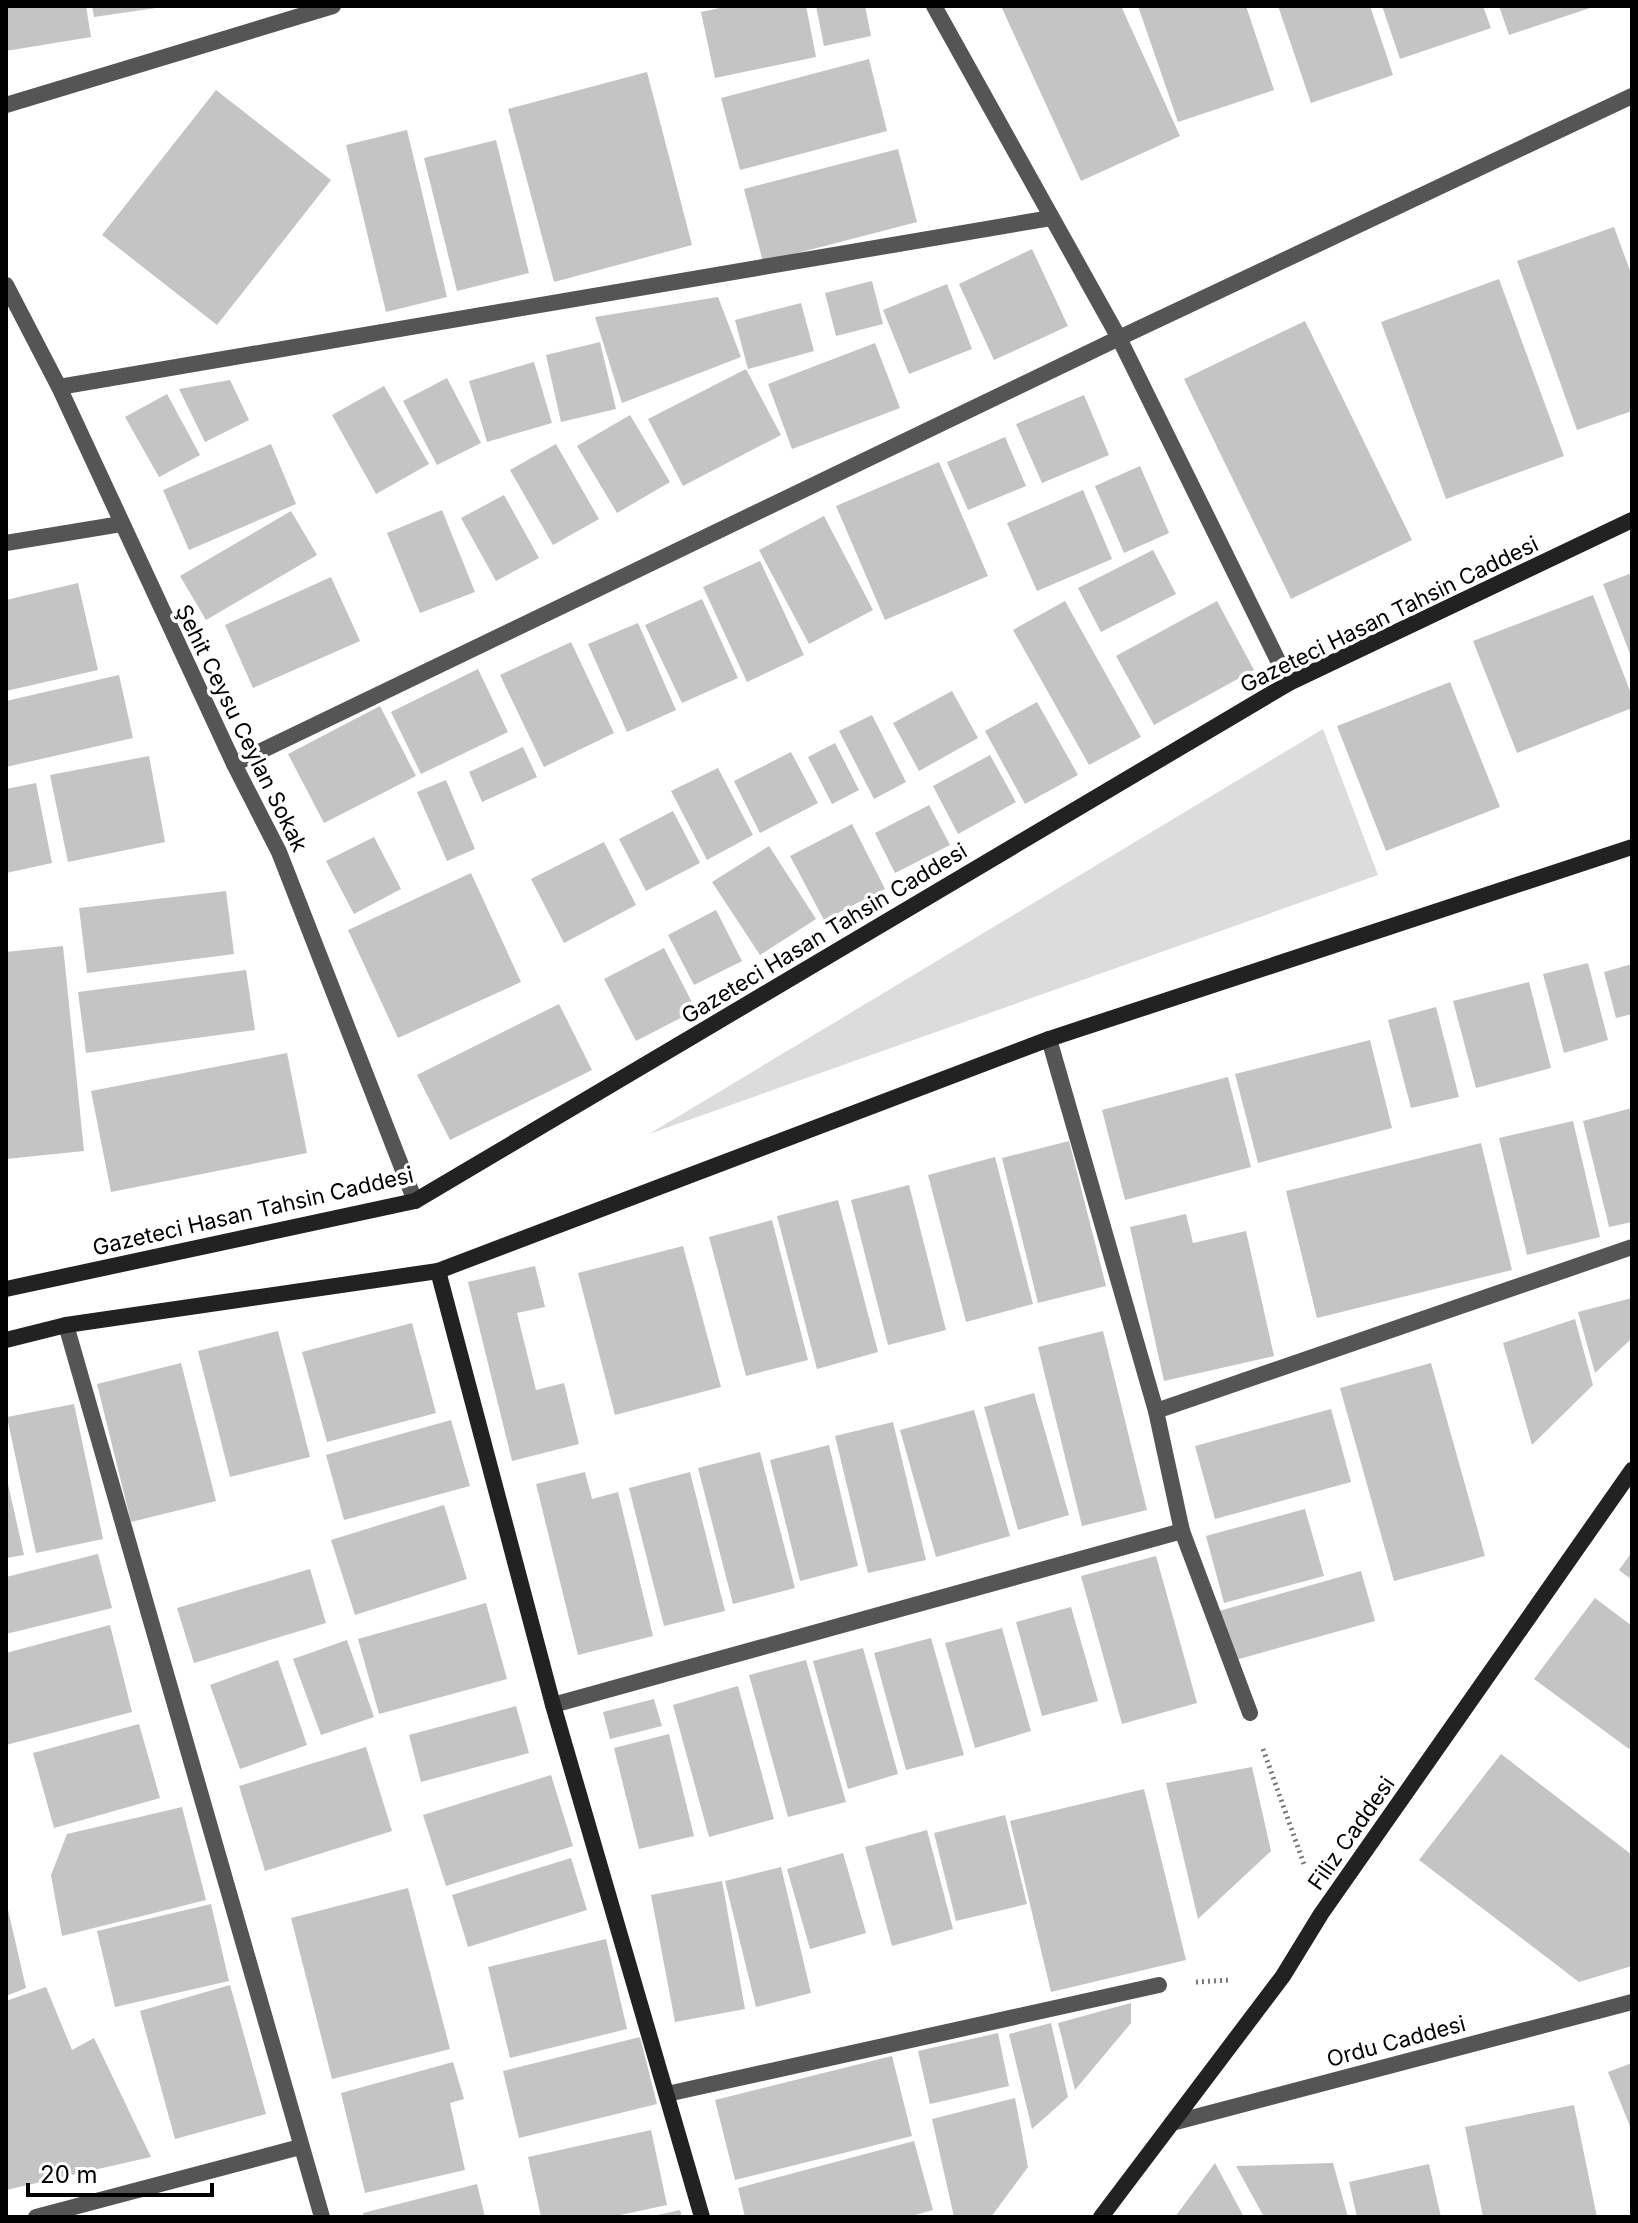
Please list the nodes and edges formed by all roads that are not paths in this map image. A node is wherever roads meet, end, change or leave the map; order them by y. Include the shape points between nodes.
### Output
1 (333, 6) edge
2 (934, 6) edge
3 (1632, 96) edge
4 (6, 105) edge
5 (1051, 218) junction
6 (6, 285) edge
7 (1119, 338) junction
8 (59, 387) junction
9 (1632, 520) edge
10 (121, 524) junction
11 (6, 543) edge
12 (1289, 683) junction
13 (234, 764) junction
14 (1632, 847) edge
15 (1049, 1039) junction
16 (415, 1201) junction
17 (1632, 1247) edge
18 (438, 1271) junction
19 (6, 1289) edge
20 (66, 1325) junction
21 (6, 1340) edge
22 (1156, 1411) junction
23 (1632, 1470) edge
24 (1182, 1531) junction
25 (553, 1705) junction
26 (1250, 1713) road end
27 (1159, 1985) road end
28 (1632, 2002) edge
29 (667, 2094) junction
30 (1172, 2123) junction
31 (300, 2147) junction
32 (36, 2217) edge
33 (322, 2217) edge
34 (702, 2217) edge
35 (1101, 2217) edge

1 - 4 street
2 - 5 street
3 - 7 street
5 - 7 street
5 - 8 street
6 - 8 street, Şehit Ceysu Ceylan Sokak
7 - 12 street
7 - 13 street
8 - 10 street, Şehit Ceysu Ceylan Sokak
9 - 12 main road, Gazeteci Hasan Tahsin Caddesi
10 - 11 street
10 - 13 street, Şehit Ceysu Ceylan Sokak
12 - 16 main road, Gazeteci Hasan Tahsin Caddesi
13 - 16 street, Şehit Ceysu Ceylan Sokak via 279,852
14 - 15 main road
15 - 18 main road
15 - 22 street
16 - 19 main road, Gazeteci Hasan Tahsin Caddesi
17 - 22 street
18 - 20 main road
18 - 25 main road
20 - 21 main road
20 - 31 street
22 - 24 street
23 - 30 main road, Filiz Caddesi via 1283,1976
24 - 25 street
24 - 26 street
25 - 29 main road
27 - 29 street
28 - 30 street, Ordu Caddesi
29 - 34 main road
30 - 35 main road, Filiz Caddesi
31 - 32 street
31 - 33 street

